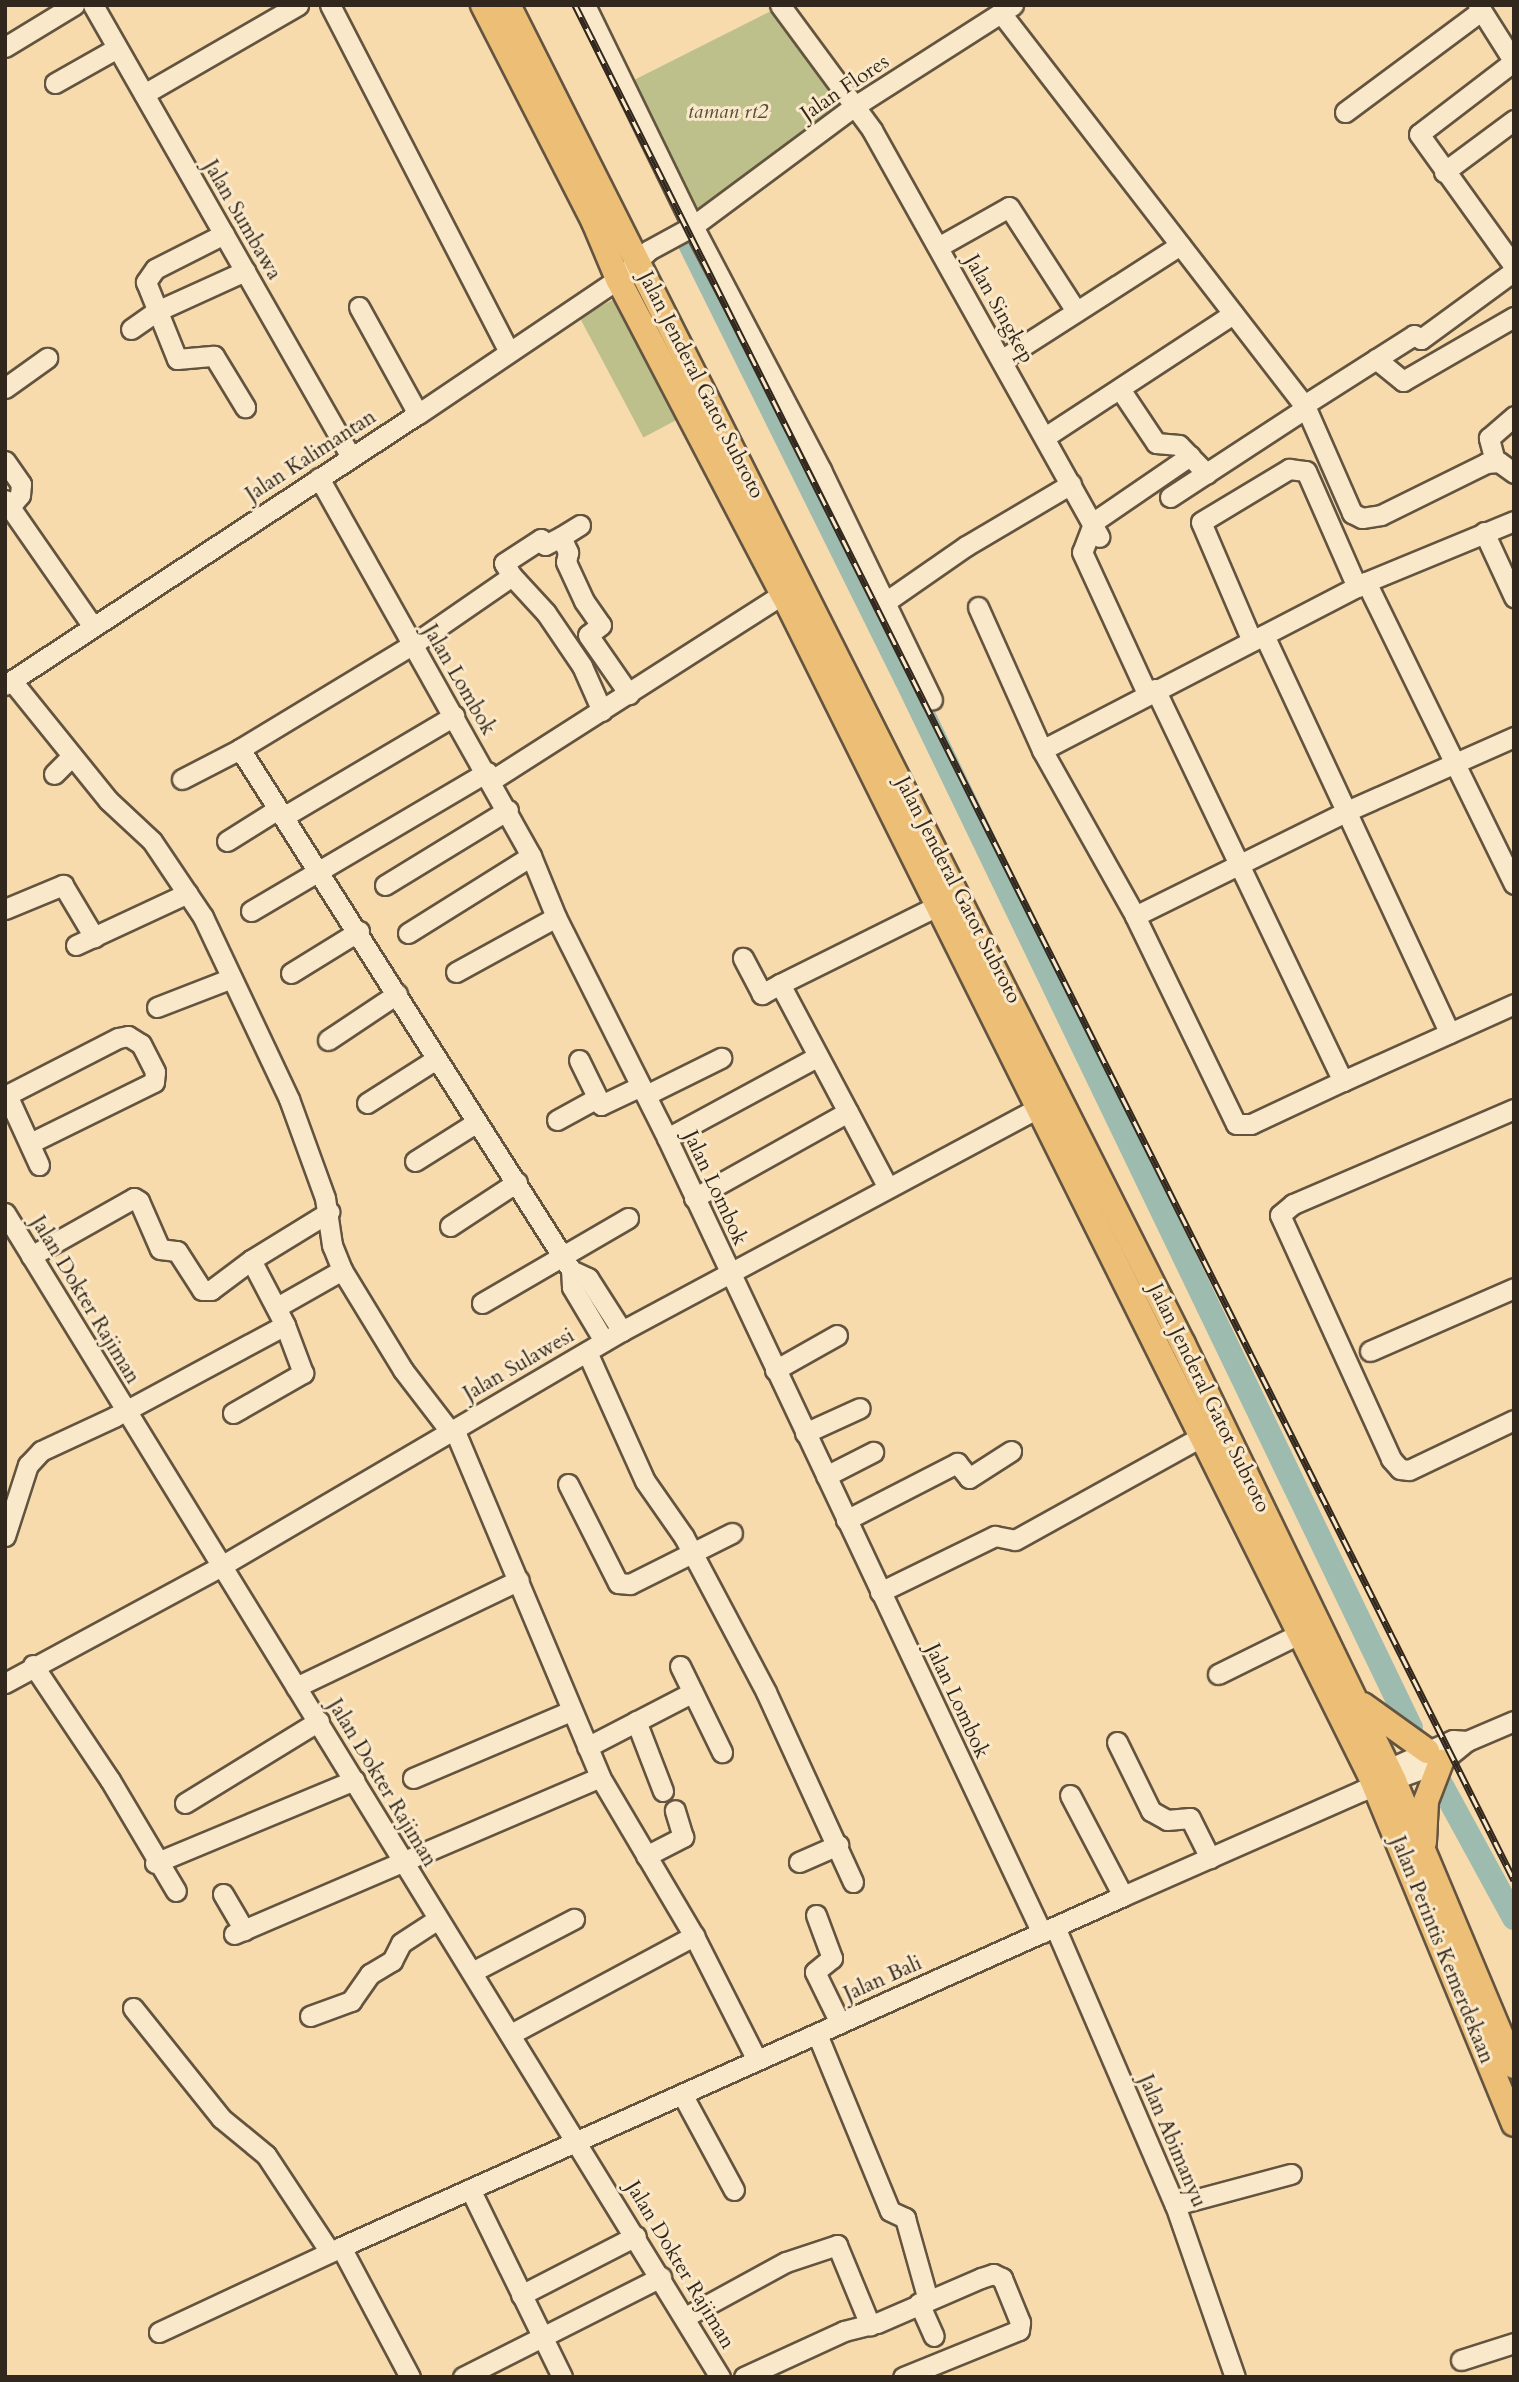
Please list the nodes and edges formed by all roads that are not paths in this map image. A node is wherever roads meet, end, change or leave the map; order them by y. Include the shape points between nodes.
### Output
1 (74, 5) edge
2 (93, 5) edge
3 (298, 5) edge
4 (330, 5) edge
5 (483, 5) edge
6 (509, 5) edge
7 (585, 5) edge
8 (780, 5) edge
9 (1479, 8) edge
10 (1007, 9) edge
11 (5, 47) edge
12 (117, 48) junction
13 (1513, 62) edge
14 (55, 83) dead end
15 (144, 94) junction
16 (852, 108) junction
17 (1345, 112) dead end
18 (1514, 120) edge
19 (1444, 172) junction
20 (693, 226) junction
21 (224, 234) junction
22 (1180, 246) junction
23 (938, 247) junction
24 (637, 260) junction
25 (1514, 269) edge
26 (245, 271) junction
27 (618, 279) junction
28 (359, 307) dead end
29 (157, 311) junction
30 (1076, 311) junction
31 (1233, 314) junction
32 (1514, 317) edge
33 (131, 329) dead end
34 (509, 349) junction
35 (47, 358) dead end
36 (1376, 359) junction
37 (1001, 360) junction
38 (5, 388) edge
39 (1120, 389) junction
40 (1305, 406) junction
41 (245, 407) dead end
42 (418, 414) junction
43 (1514, 416) edge
44 (1045, 437) junction
45 (1190, 456) junction
46 (351, 457) junction
47 (5, 461) edge
48 (1495, 461) junction
49 (1514, 473) edge
50 (1208, 474) junction
51 (319, 478) junction
52 (1071, 484) junction
53 (1170, 497) dead end
54 (8, 503) edge
55 (1514, 521) edge
56 (580, 525) dead end
57 (1094, 528) junction
58 (1484, 532) junction
59 (561, 537) junction
60 (512, 576) junction
61 (1362, 585) junction
62 (783, 594) junction
63 (1514, 597) edge
64 (884, 603) junction
65 (978, 607) dead end
66 (92, 625) junction
67 (1258, 638) junction
68 (412, 645) junction
69 (8, 683) edge
70 (1151, 691) junction
71 (629, 694) junction
72 (932, 700) dead end
73 (602, 711) junction
74 (454, 716) junction
75 (1514, 737) edge
76 (240, 749) junction
77 (1042, 751) junction
78 (72, 756) junction
79 (1453, 766) junction
80 (54, 774) dead end
81 (489, 776) junction
82 (182, 779) dead end
83 (508, 810) junction
84 (1347, 811) junction
85 (281, 813) junction
86 (227, 841) dead end
87 (531, 856) junction
88 (1237, 866) junction
89 (320, 871) junction
90 (1514, 884) edge
91 (386, 885) dead end
92 (188, 893) junction
93 (939, 905) junction
94 (5, 908) edge
95 (251, 911) dead end
96 (1135, 916) junction
97 (556, 917) junction
98 (359, 931) junction
99 (408, 933) dead end
100 (94, 937) junction
101 (76, 946) dead end
102 (743, 958) dead end
103 (456, 972) dead end
104 (291, 973) dead end
105 (232, 978) junction
106 (780, 985) junction
107 (397, 994) junction
108 (158, 1007) dead end
109 (1512, 1009) edge
110 (1450, 1033) junction
111 (328, 1040) dead end
112 (817, 1057) junction
113 (721, 1058) dead end
114 (436, 1059) junction
115 (579, 1060) dead end
116 (1343, 1082) junction
117 (644, 1090) junction
118 (1061, 1095) junction
119 (6, 1096) edge
120 (597, 1098) junction
121 (367, 1103) dead end
122 (1039, 1108) junction
123 (1514, 1108) edge
124 (848, 1112) junction
125 (557, 1120) dead end
126 (477, 1122) junction
127 (667, 1138) junction
128 (30, 1143) junction
129 (415, 1161) dead end
130 (39, 1165) dead end
131 (517, 1182) junction
132 (887, 1186) junction
133 (694, 1198) junction
134 (329, 1212) junction
135 (5, 1213) edge
136 (628, 1218) dead end
137 (450, 1226) dead end
138 (31, 1256) junction
139 (251, 1260) junction
140 (566, 1263) junction
141 (342, 1270) junction
142 (729, 1271) junction
143 (1514, 1288) edge
144 (482, 1303) dead end
145 (276, 1307) junction
146 (285, 1325) junction
147 (622, 1331) junction
148 (837, 1335) dead end
149 (604, 1341) junction
150 (587, 1352) junction
151 (1370, 1352) dead end
152 (775, 1370) junction
153 (860, 1408) dead end
154 (126, 1410) junction
155 (233, 1413) dead end
156 (1514, 1420) edge
157 (452, 1430) junction
158 (805, 1433) junction
159 (1203, 1436) junction
160 (1011, 1451) dead end
161 (873, 1452) dead end
162 (826, 1476) junction
163 (568, 1485) dead end
164 (846, 1520) junction
165 (732, 1533) dead end
166 (5, 1536) edge
167 (692, 1551) junction
168 (223, 1565) junction
169 (519, 1580) junction
170 (880, 1592) junction
171 (1299, 1634) junction
172 (33, 1665) junction
173 (680, 1665) dead end
174 (1218, 1674) dead end
175 (5, 1683) edge
176 (296, 1687) junction
177 (693, 1692) junction
178 (1357, 1701) junction
179 (571, 1711) junction
180 (319, 1721) junction
181 (636, 1721) junction
182 (1514, 1721) edge
183 (1117, 1742) dead end
184 (587, 1748) junction
185 (722, 1752) dead end
186 (1434, 1756) junction
187 (600, 1777) junction
188 (413, 1778) dead end
189 (354, 1780) junction
190 (1378, 1782) junction
191 (663, 1791) dead end
192 (1070, 1795) dead end
193 (185, 1802) dead end
194 (675, 1810) dead end
195 (838, 1845) junction
196 (1423, 1848) junction
197 (646, 1856) junction
198 (1210, 1858) junction
199 (799, 1862) dead end
200 (155, 1863) junction
201 (405, 1864) junction
202 (853, 1882) dead end
203 (176, 1891) dead end
204 (223, 1894) dead end
205 (1123, 1896) junction
206 (816, 1915) dead end
207 (438, 1919) junction
208 (574, 1919) dead end
209 (1049, 1930) junction
210 (694, 1937) junction
211 (472, 1972) junction
212 (133, 2008) dead end
213 (310, 2016) dead end
214 (839, 2024) junction
215 (511, 2034) junction
216 (817, 2034) junction
217 (757, 2060) junction
218 (1514, 2066) edge
219 (682, 2094) junction
220 (1514, 2124) edge
221 (579, 2141) junction
222 (1291, 2174) dead end
223 (470, 2189) junction
224 (734, 2190) dead end
225 (1175, 2205) junction
226 (636, 2236) junction
227 (335, 2249) junction
228 (661, 2277) junction
229 (521, 2295) junction
230 (924, 2301) junction
231 (685, 2317) junction
232 (870, 2325) junction
233 (159, 2332) dead end
234 (934, 2336) dead end
235 (541, 2338) junction
236 (1514, 2343) edge
237 (1461, 2360) dead end
238 (410, 2377) edge
239 (463, 2377) edge
240 (562, 2377) edge
241 (720, 2377) edge
242 (744, 2377) edge
243 (903, 2377) edge
244 (1236, 2377) edge

1 - 11 street
2 - 12 street, Jalan Sumbawa
3 - 15 street
4 - 34 street
5 - 27 main road, Jalan Jenderal Gatot Subroto via 594,222
6 - 24 main road, Jalan Jenderal Gatot Subroto
7 - 20 street
8 - 16 street, Jalan Singkep
9 - 13 street
9 - 17 street
10 - 16 street, Jalan Flores
10 - 22 street
12 - 14 street
12 - 15 street, Jalan Sumbawa
13 - 19 street via 1420,131
15 - 21 street, Jalan Sumbawa
16 - 20 street, Jalan Flores
16 - 23 street, Jalan Singkep via 872,130
18 - 19 street
19 - 25 street
20 - 24 street, Jalan Flores
20 - 64 street via 821,470
21 - 26 street, Jalan Sumbawa
21 - 29 street via 150,272 146,282
22 - 30 street
22 - 31 street
23 - 30 street via 1009,207
23 - 37 street, Jalan Singkep
24 - 27 street, Jalan Kalimantan
24 - 118 main road, Jalan Jenderal Gatot Subroto
25 - 36 street via 1421,339 1414,335
26 - 29 street
26 - 46 street, Jalan Sumbawa
27 - 34 street, Jalan Kalimantan
27 - 62 main road, Jalan Jenderal Gatot Subroto
28 - 42 street
29 - 33 street
29 - 41 street via 177,359 214,356
30 - 37 street
31 - 39 street
31 - 40 street
32 - 36 street via 1404,381
34 - 42 street, Jalan Kalimantan
35 - 38 street
36 - 40 street
37 - 44 street, Jalan Singkep
39 - 44 street
39 - 45 street via 1157,443 1179,445
40 - 48 street via 1352,513 1362,518 1381,515
40 - 50 street
42 - 46 street, Jalan Kalimantan
43 - 48 street via 1489,438
44 - 52 street, Jalan Singkep
45 - 50 street
45 - 57 street
46 - 51 street, Jalan Kalimantan
47 - 54 street via 21,484 20,495
48 - 49 street
50 - 53 street
51 - 66 street, Jalan Kalimantan
51 - 68 street, Jalan Lombok
52 - 57 street, Jalan Singkep
52 - 64 street via 966,546
54 - 66 street
55 - 58 street
56 - 59 street
57 - 70 street via 1082,552
58 - 61 street
58 - 63 street
59 - 60 street via 545,545 541,539 504,563
59 - 71 street via 571,575 601,625 589,635
60 - 68 street
60 - 73 street via 546,613 582,666
61 - 67 street
61 - 67 street via 1306,471 1289,470 1201,522
61 - 79 street
62 - 71 street
62 - 93 main road, Jalan Jenderal Gatot Subroto
64 - 72 street
65 - 77 street
66 - 69 street, Jalan Kalimantan
67 - 70 street
67 - 84 street
68 - 74 street, Jalan Lombok
68 - 76 street
69 - 78 street
70 - 77 street
70 - 88 street
71 - 73 street
73 - 81 street
74 - 81 street, Jalan Lombok
74 - 85 street
75 - 79 street
76 - 82 street
76 - 85 street
77 - 96 street
78 - 80 street
78 - 92 street via 108,800 152,841
79 - 84 street
79 - 90 street
81 - 83 street, Jalan Lombok
81 - 89 street
83 - 87 street, Jalan Lombok
83 - 91 street
84 - 88 street
84 - 110 street
85 - 86 street
85 - 89 street
87 - 97 street, Jalan Lombok
87 - 99 street
88 - 96 street
88 - 116 street
89 - 95 street
89 - 98 street
92 - 100 street
92 - 105 street
93 - 106 street
93 - 122 main road, Jalan Jenderal Gatot Subroto
94 - 100 street via 62,885
96 - 116 street via 1236,1124 1251,1124
97 - 103 street
97 - 117 street, Jalan Lombok
98 - 104 street
98 - 107 street
100 - 101 street
102 - 106 street via 762,994
105 - 108 street
105 - 134 street via 289,1099
106 - 112 street
107 - 111 street
107 - 114 street
109 - 110 street
110 - 116 street
112 - 124 street
112 - 127 street
113 - 117 street
114 - 121 street
114 - 126 street
115 - 120 street
117 - 120 street via 606,1106
117 - 127 street, Jalan Lombok
118 - 122 street, Jalan Sulawesi
118 - 178 main road, Jalan Jenderal Gatot Subroto
119 - 128 street
119 - 128 street via 128,1036 141,1044 155,1072 153,1082 127,1099
120 - 125 street
122 - 132 street, Jalan Sulawesi
122 - 159 main road, Jalan Jenderal Gatot Subroto
123 - 156 street via 1293,1204 1280,1215 1391,1459 1400,1469 1409,1470
124 - 132 street
124 - 133 street
126 - 129 street
126 - 131 street
127 - 133 street, Jalan Lombok
128 - 130 street
131 - 137 street
131 - 140 street
132 - 142 street, Jalan Sulawesi
133 - 142 street, Jalan Lombok
134 - 139 street
134 - 141 street via 332,1245
135 - 138 street, Jalan Dokter Rajiman
136 - 140 street
138 - 139 street via 134,1198 139,1200 160,1249 177,1251 202,1290 211,1290
138 - 154 street, Jalan Dokter Rajiman
139 - 145 street
140 - 144 street
140 - 147 street via 588,1278
140 - 149 street via 572,1287
141 - 145 street
141 - 157 street via 403,1370
142 - 147 street, Jalan Sulawesi
142 - 152 street, Jalan Lombok
143 - 151 street
145 - 146 street
146 - 154 street
146 - 155 street via 303,1373
147 - 149 street, Jalan Sulawesi
148 - 152 street
149 - 150 street, Jalan Sulawesi
150 - 157 street, Jalan Sulawesi
150 - 167 street via 645,1481
152 - 158 street, Jalan Lombok
153 - 158 street
154 - 166 street via 41,1451 28,1465
154 - 168 street, Jalan Dokter Rajiman
157 - 168 street, Jalan Sulawesi
157 - 169 street
158 - 162 street, Jalan Lombok
159 - 170 street via 1015,1540 995,1536
159 - 171 main road, Jalan Jenderal Gatot Subroto
160 - 164 street via 969,1478 957,1463
161 - 162 street
162 - 164 street, Jalan Lombok
163 - 167 street via 618,1583 630,1584
164 - 170 street, Jalan Lombok
165 - 167 street
167 - 195 street via 766,1692
168 - 172 street, Jalan Sulawesi
168 - 176 street, Jalan Dokter Rajiman
169 - 176 street
169 - 179 street
170 - 209 street, Jalan Lombok
171 - 174 street
171 - 190 main road, Jalan Jenderal Gatot Subroto
172 - 175 street, Jalan Sulawesi
172 - 200 street via 110,1780
173 - 177 street
176 - 180 street, Jalan Dokter Rajiman
177 - 181 street
177 - 185 street
178 - 186 main road
178 - 190 main road, Jalan Jenderal Gatot Subroto
179 - 184 street
179 - 188 street
180 - 189 street, Jalan Dokter Rajiman
180 - 193 street
181 - 184 street
181 - 191 street
182 - 186 street, Jalan Bali
183 - 198 street via 1152,1811 1167,1820 1190,1818
184 - 187 street
186 - 190 street, Jalan Bali
186 - 196 main road
187 - 197 street
187 - 201 street
189 - 200 street
189 - 201 street, Jalan Dokter Rajiman
190 - 196 main road, Jalan Perintis Kemerdekaan
190 - 198 street, Jalan Bali
190 - 220 main road, Jalan Perintis Kemerdekaan
192 - 205 street
194 - 197 street via 683,1837
195 - 199 street
195 - 202 street
196 - 218 main road, Jalan Perintis Kemerdekaan
197 - 210 street
198 - 205 street, Jalan Bali
200 - 203 street
201 - 204 street via 239,1932
201 - 207 street, Jalan Dokter Rajiman
205 - 209 street, Jalan Bali
206 - 214 street via 832,1958 815,1972
207 - 211 street, Jalan Dokter Rajiman
207 - 213 street via 401,1943 392,1961 370,1974 351,2001
208 - 211 street
209 - 214 street, Jalan Bali
209 - 225 street, Jalan Abimanyu
210 - 215 street
210 - 217 street
211 - 215 street, Jalan Dokter Rajiman
212 - 227 street via 221,2118 266,2155
214 - 216 street, Jalan Bali
215 - 221 street, Jalan Dokter Rajiman
216 - 217 street, Jalan Bali
216 - 230 street via 890,2211 905,2217
217 - 219 street, Jalan Bali
219 - 221 street, Jalan Bali
219 - 224 street
221 - 223 street, Jalan Bali
221 - 226 street, Jalan Dokter Rajiman
222 - 225 street
223 - 227 street, Jalan Bali
223 - 229 street
225 - 244 street, Jalan Abimanyu
226 - 228 street, Jalan Dokter Rajiman
226 - 229 street
227 - 233 street, Jalan Bali
227 - 238 street
228 - 231 street, Jalan Dokter Rajiman
228 - 235 street
229 - 235 street
230 - 232 street
230 - 234 street
230 - 243 street via 997,2274 1021,2327
231 - 232 street via 786,2262 836,2245
231 - 241 street, Jalan Dokter Rajiman
232 - 242 street via 845,2330
235 - 239 street
235 - 240 street
236 - 237 street

